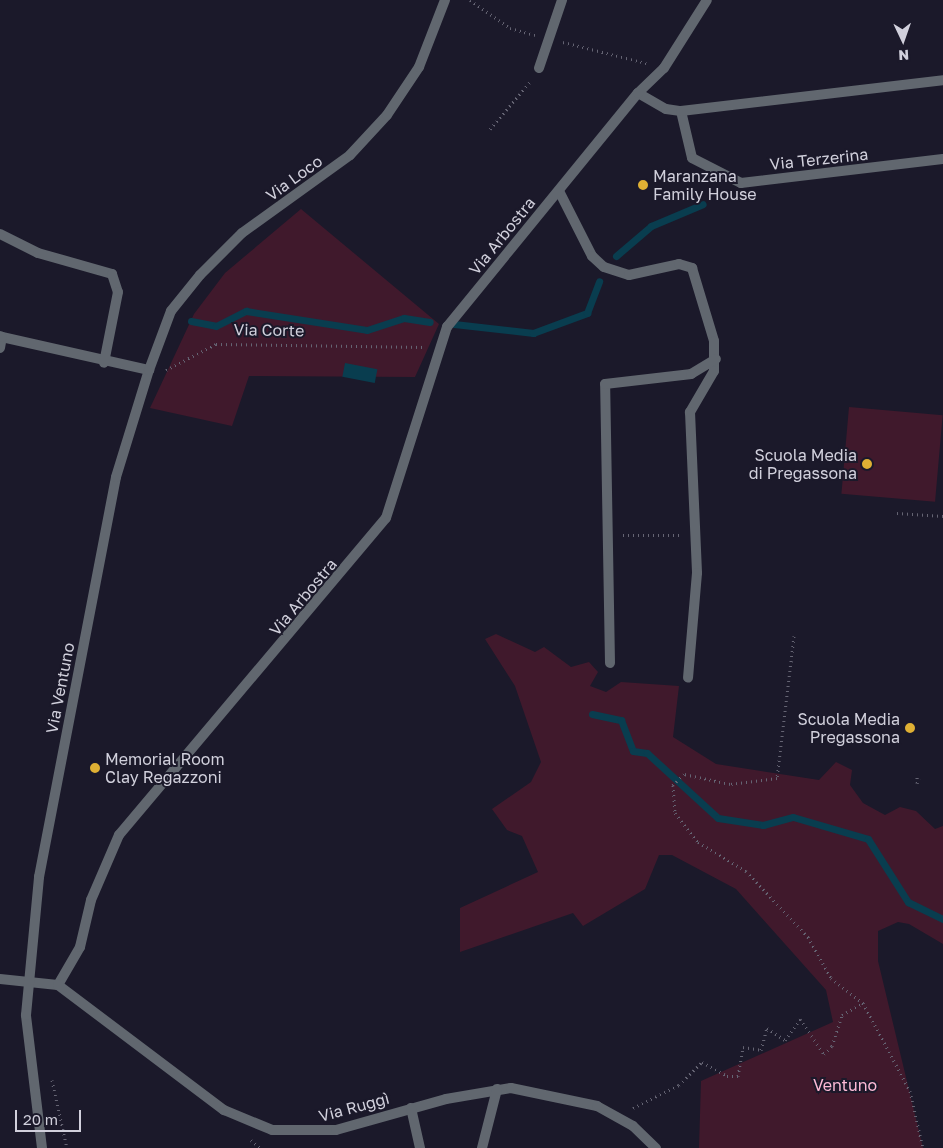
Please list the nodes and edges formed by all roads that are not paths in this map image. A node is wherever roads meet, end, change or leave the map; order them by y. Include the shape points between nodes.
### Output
1 (445, 0) edge
2 (562, 0) edge
3 (707, 0) edge
4 (539, 68) road end
5 (943, 80) edge
6 (638, 93) junction
7 (682, 111) junction
8 (943, 159) edge
9 (559, 191) junction
10 (0, 234) edge
11 (1, 336) edge
12 (0, 348) edge
13 (716, 359) junction
14 (104, 363) junction
15 (149, 370) junction
16 (610, 663) dead end
17 (688, 678) dead end
18 (0, 979) edge
19 (32, 985) junction
20 (58, 985) junction
21 (498, 1089) junction
22 (411, 1108) junction
23 (42, 1148) edge
24 (420, 1148) edge
25 (482, 1148) edge
26 (656, 1148) edge

1 - 15 street, Via Loco via 419,67 387,115 350,155 242,233 200,275 171,311
2 - 4 street via 552,40
3 - 6 street, Via Arbostra via 664,68
5 - 7 street
6 - 7 street via 666,109
6 - 9 street, Via Arbostra
7 - 8 street, Via Terzerina via 692,158 740,183
9 - 13 street, Via Arbostra via 592,256 604,267 629,275 679,264 692,268
9 - 20 street, Via Arbostra via 447,327 386,518 118,835 91,900 80,947
10 - 14 street via 38,253 112,274 118,292
11 - 12 street
11 - 14 street
13 - 16 street via 691,374 605,384
13 - 17 street via 710,380 690,412 696,618
14 - 15 street
15 - 19 street, Via Ventuno via 116,477 38,877
18 - 19 street
19 - 20 street
19 - 23 street, Via Ventuno via 26,1015 27,1045
20 - 22 street, Via Ruggì via 224,1110 247,1122 291,1133 323,1133
21 - 22 street, Via Ruggì
21 - 25 street
21 - 26 street, Via Ruggì via 557,1095 617,1116
22 - 24 street

